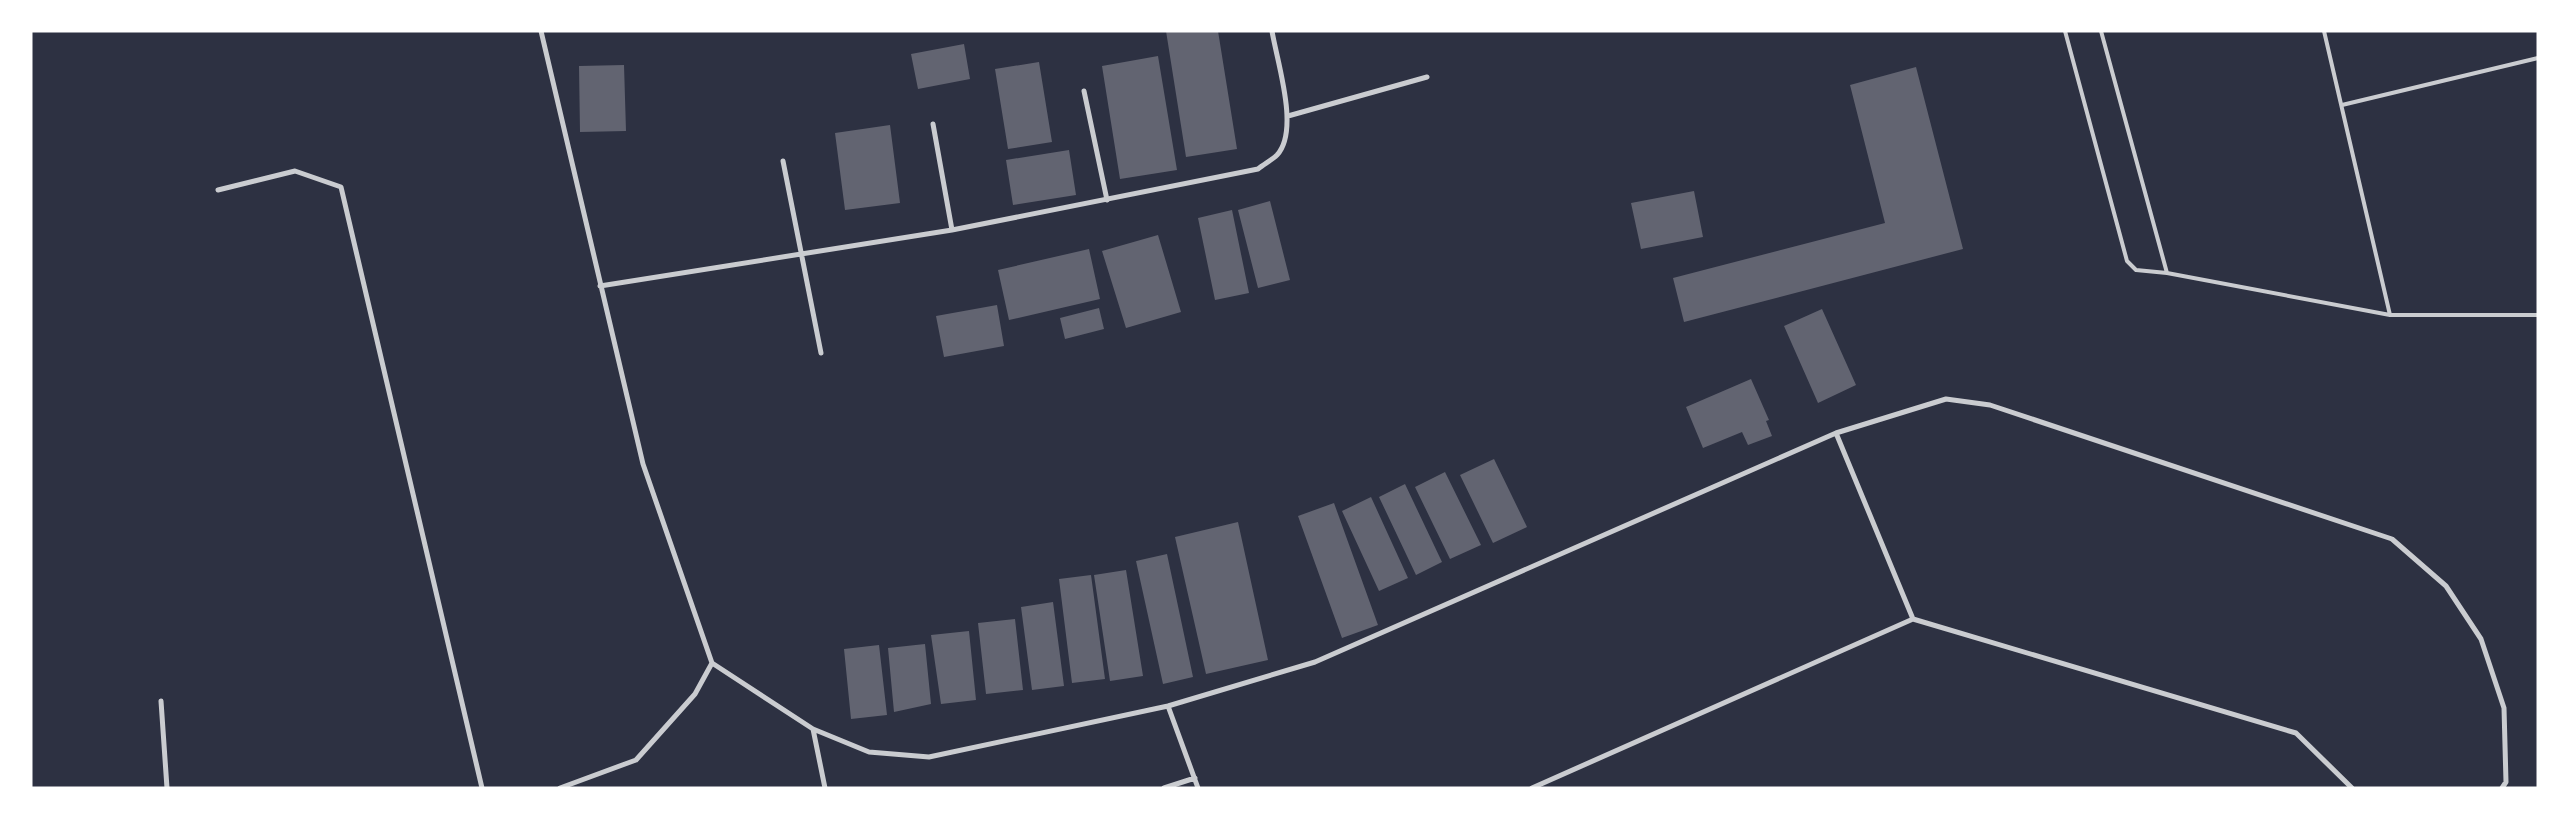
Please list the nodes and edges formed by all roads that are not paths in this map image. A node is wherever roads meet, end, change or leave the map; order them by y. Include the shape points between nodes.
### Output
1 (541, 31) edge
2 (1272, 31) edge
3 (2066, 31) edge
4 (2101, 31) edge
5 (2324, 31) edge
6 (2538, 58) edge
7 (1427, 77) dead end
8 (1084, 91) dead end
9 (2342, 105) junction
10 (1288, 116) junction
11 (933, 124) dead end
12 (782, 161) dead end
13 (218, 190) dead end
14 (1106, 200) junction
15 (952, 230) junction
16 (801, 253) junction
17 (2167, 273) junction
18 (600, 286) junction
19 (2390, 315) junction
20 (2538, 315) edge
21 (821, 353) dead end
22 (1836, 433) junction
23 (1913, 619) junction
24 (712, 663) junction
25 (161, 701) dead end
26 (1168, 706) junction
27 (813, 729) junction
28 (1195, 778) junction
29 (167, 788) edge
30 (482, 788) edge
31 (560, 788) edge
32 (825, 788) edge
33 (1164, 788) edge
34 (1198, 788) edge
35 (1532, 788) edge
36 (2352, 788) edge
37 (2502, 788) edge

1 - 18 street
2 - 10 street
3 - 17 lane via 2127,260 2136,270
4 - 17 lane
5 - 9 lane
6 - 9 lane
7 - 10 street
8 - 14 street
9 - 19 lane
10 - 14 street via 1287,136 1277,155 1258,169
11 - 15 street
12 - 16 street
13 - 30 street via 295,171 342,187
14 - 15 street
15 - 16 street
16 - 18 street
16 - 21 street
17 - 19 lane
18 - 24 street via 643,464
19 - 20 lane
22 - 23 street
22 - 26 street via 1315,662
22 - 37 street via 1946,399 1990,405 2392,539 2446,586 2481,639 2504,708 2506,782
23 - 35 street
23 - 36 street via 2296,734
24 - 27 street
24 - 31 street via 695,694 636,760
25 - 29 street
26 - 27 street via 929,756 869,752
26 - 28 street
27 - 32 street
28 - 33 street
28 - 34 street

